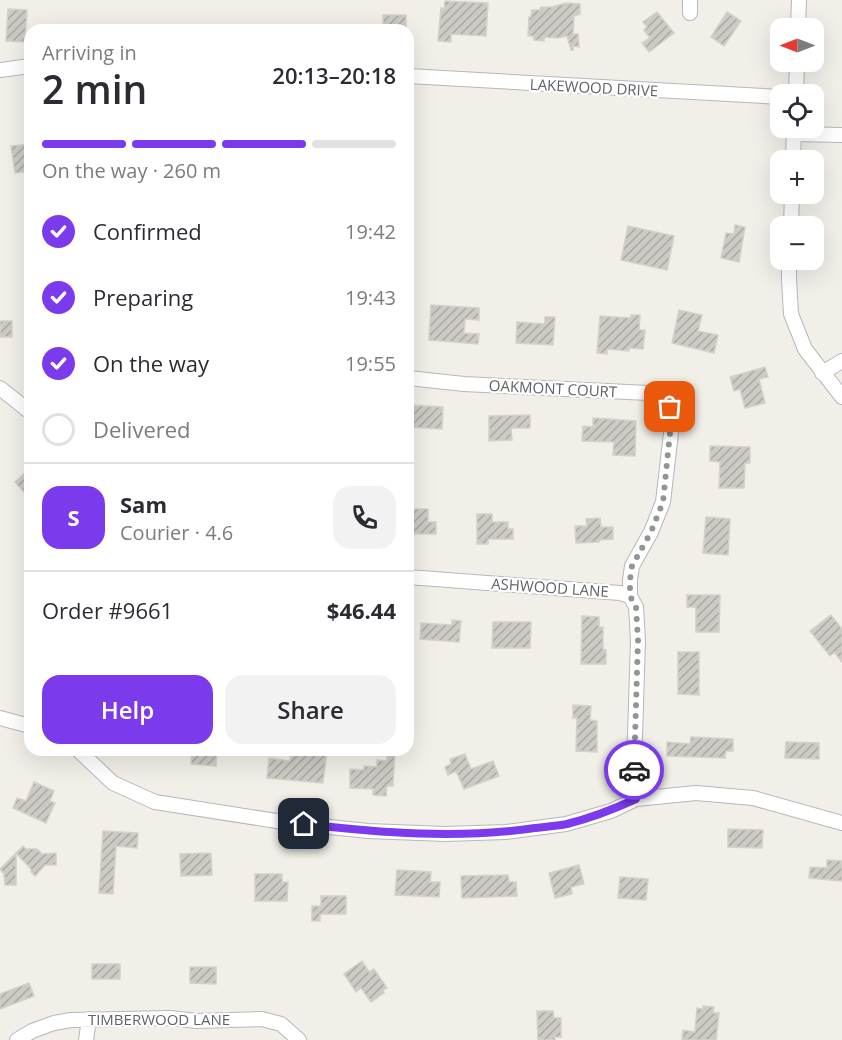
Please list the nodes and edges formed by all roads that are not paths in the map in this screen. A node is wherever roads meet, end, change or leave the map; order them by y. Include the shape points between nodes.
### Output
1 (799, 0) edge
2 (798, 18) edge
3 (24, 67) edge
4 (0, 70) edge
5 (414, 76) edge
6 (770, 96) edge
7 (824, 134) edge
8 (842, 135) edge
9 (789, 270) edge
10 (842, 361) edge
11 (822, 373) junction
12 (414, 379) edge
13 (0, 388) edge
14 (842, 397) edge
15 (24, 407) edge
16 (414, 577) edge
17 (630, 596) junction
18 (0, 718) edge
19 (24, 724) edge
20 (84, 756) edge
21 (636, 799) junction
22 (842, 823) edge
23 (89, 1019) junction
24 (17, 1040) edge
25 (86, 1040) edge
26 (299, 1040) edge

1 - 2 street
3 - 4 street
5 - 6 street, LAKEWOOD DRIVE
7 - 8 street
9 - 11 street via 791,314 805,349
10 - 11 street
11 - 14 street
12 - 17 street, OAKMONT COURT via 669,394 670,433 663,502 632,566
13 - 15 street
16 - 17 street, ASHWOOD LANE via 620,592
17 - 21 street, ASHWOOD LANE via 636,607 638,640
18 - 19 street
20 - 21 street via 113,783 155,802 360,830 506,832 566,824
21 - 22 street via 696,793 753,798
23 - 24 street, TIMBERWOOD LANE via 54,1023
23 - 25 street
23 - 26 street, TIMBERWOOD LANE via 262,1019 281,1024

